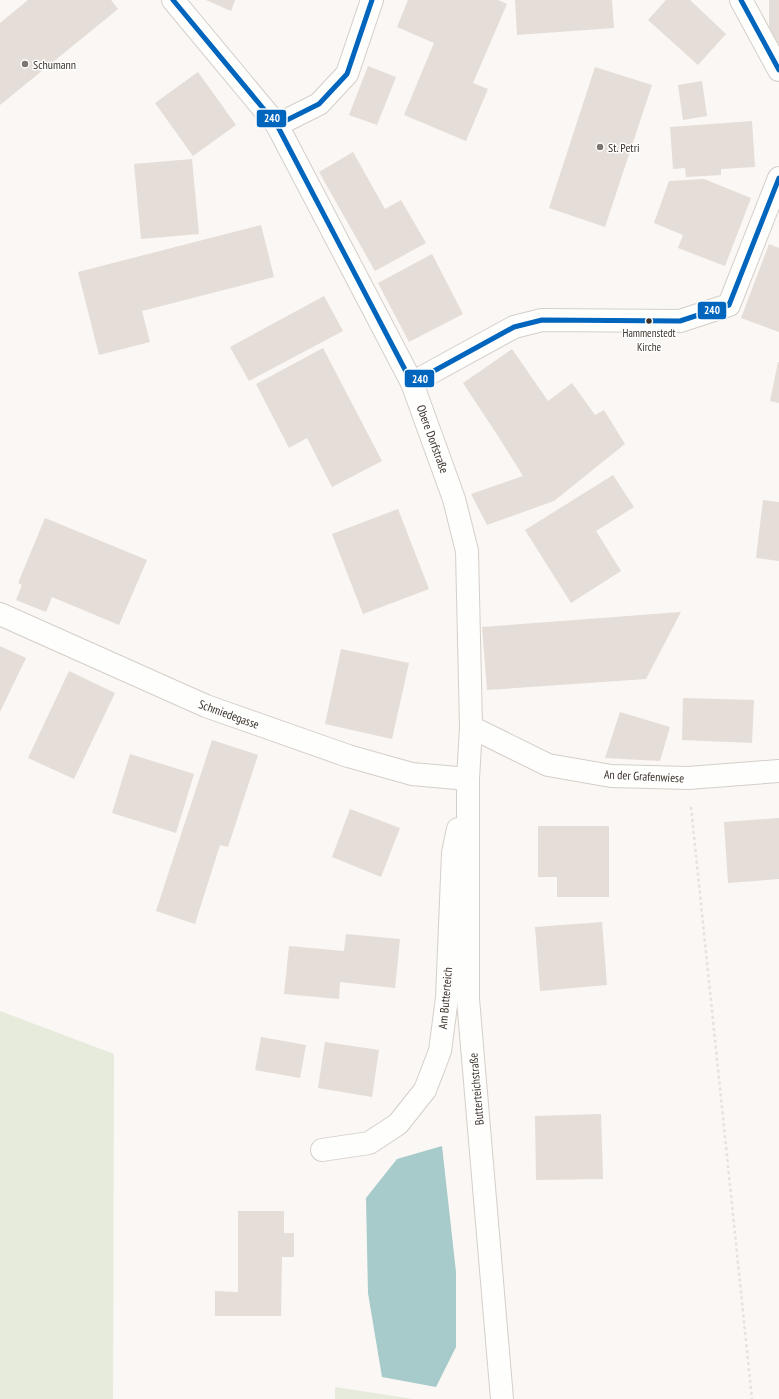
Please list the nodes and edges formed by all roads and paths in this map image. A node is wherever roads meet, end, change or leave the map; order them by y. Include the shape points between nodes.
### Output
1 (173, 0) edge
2 (372, 0) edge
3 (741, 0) edge
4 (779, 70) edge
5 (277, 124) junction
6 (779, 178) edge
7 (412, 383) junction
8 (0, 614) edge
9 (471, 727) junction
10 (779, 771) edge
11 (688, 778) junction
12 (468, 779) junction
13 (322, 1150) dead end
14 (502, 1399) edge
15 (752, 1399) edge

1 - 5 street, Obere Dorfstraße
2 - 5 street via 347,74 319,104
3 - 4 street
5 - 7 street, Obere Dorfstraße
6 - 7 street via 729,305 680,321 542,320 514,327
7 - 9 street, Obere Dorfstraße via 454,499 467,551
8 - 12 street, Schmiedegasse via 206,706 348,756 412,774
9 - 11 street, An der Grafenwiese via 548,765 611,776
9 - 12 street, Obere Dorfstraße
10 - 11 street, An der Grafenwiese
11 - 15 path
12 - 13 street, Am Butterteich via 453,853 447,998 440,1051 425,1090 398,1124 369,1142
12 - 14 street, Butterteichstraße via 468,999

